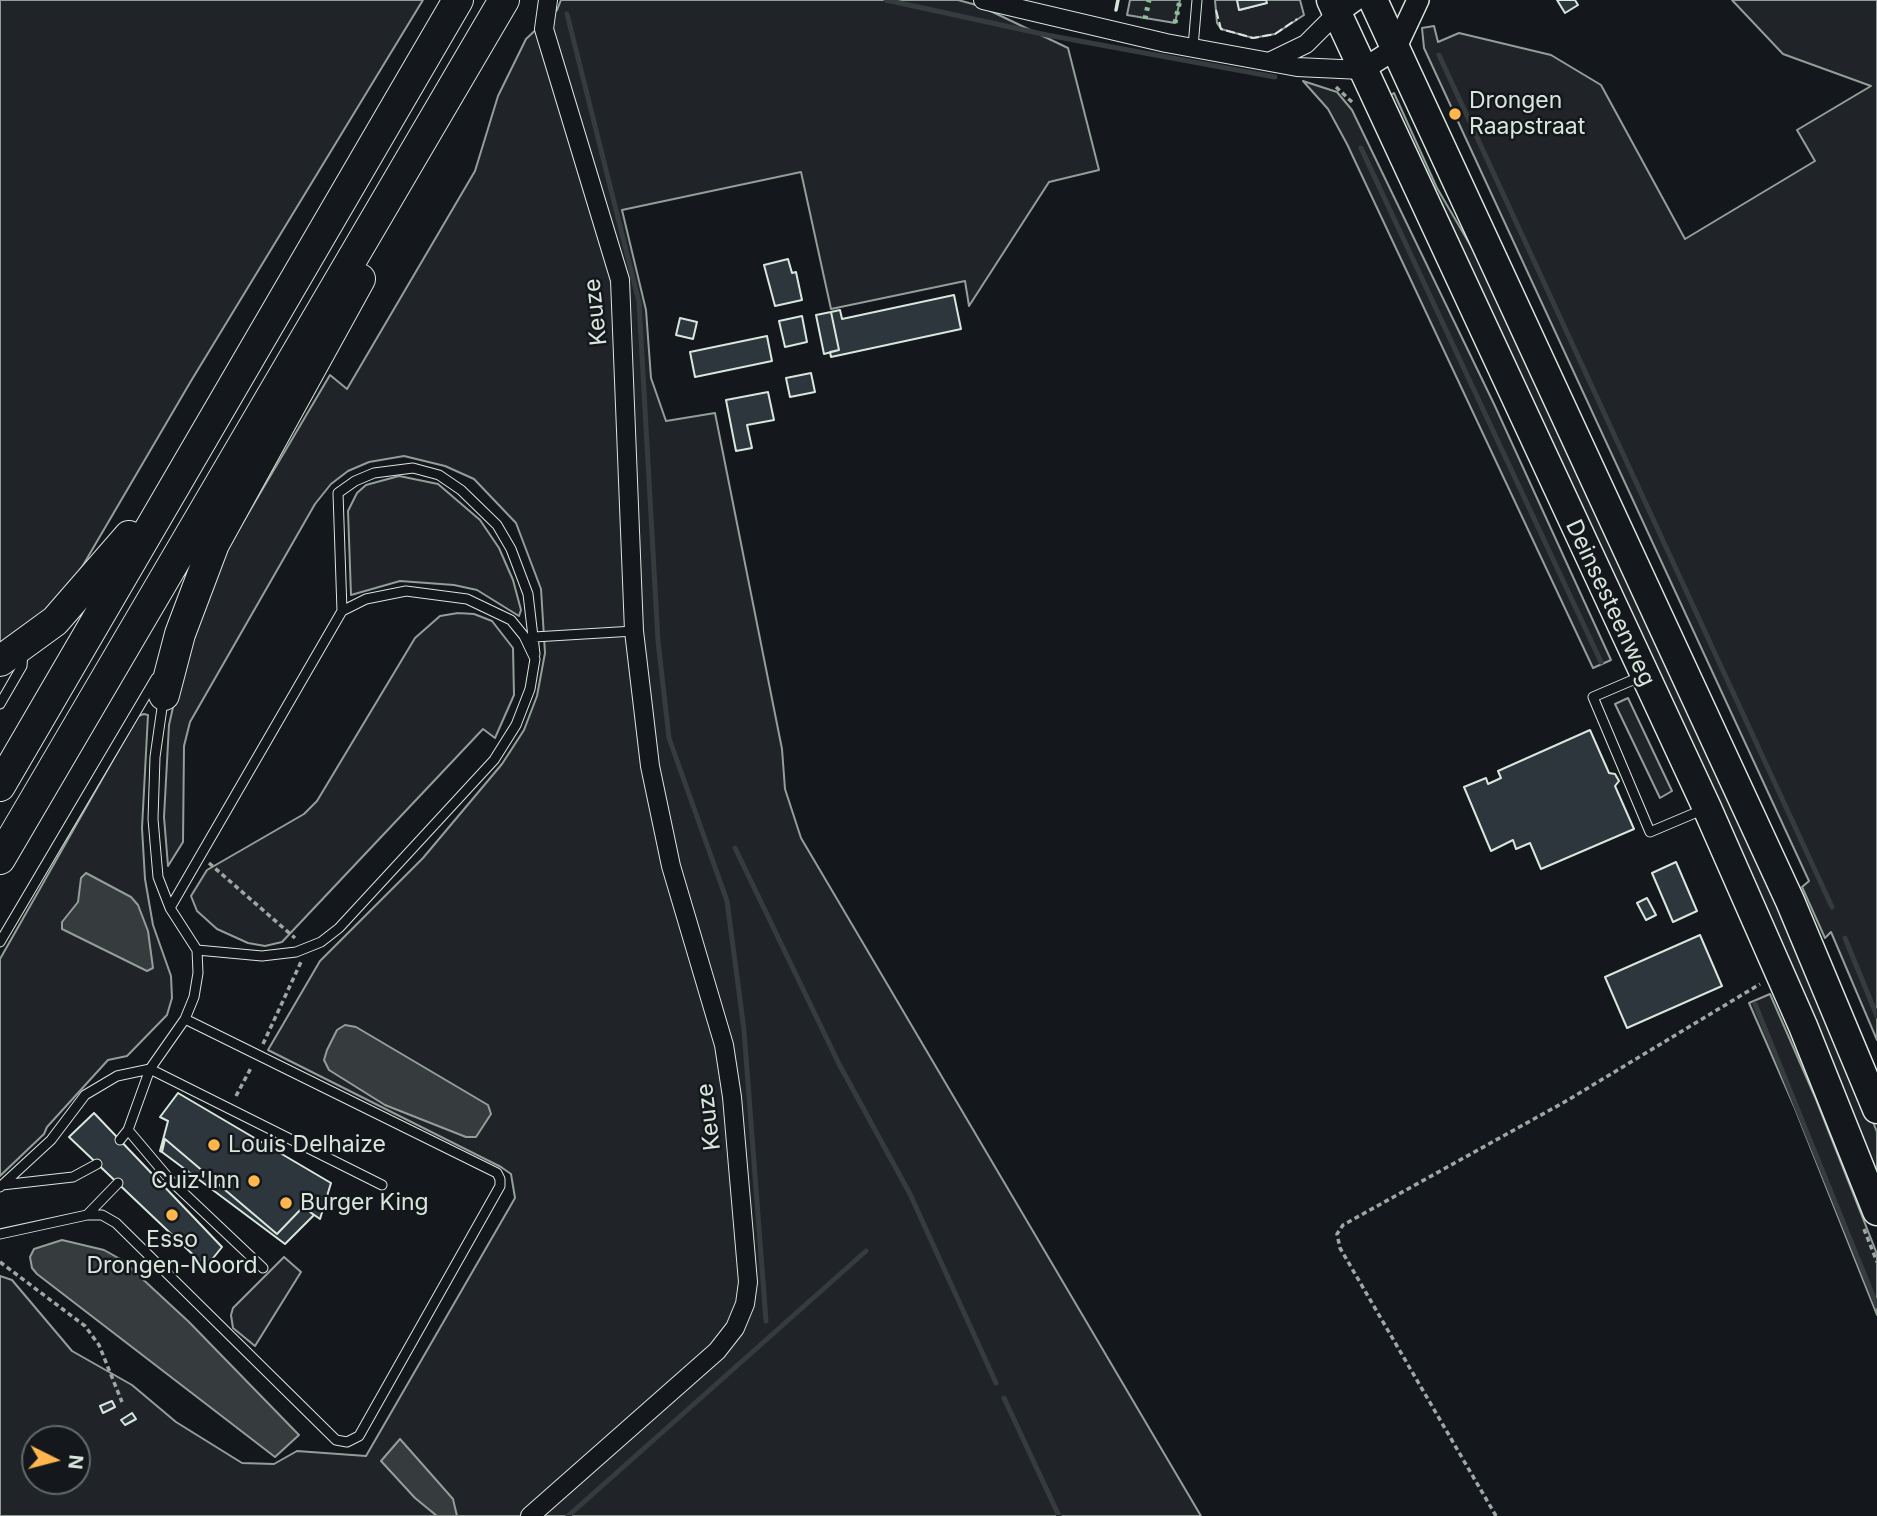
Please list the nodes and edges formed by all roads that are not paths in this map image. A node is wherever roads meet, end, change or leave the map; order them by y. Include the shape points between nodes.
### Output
1 (458, 0) edge
2 (504, 0) edge
3 (548, 0) edge
4 (983, 0) edge
5 (1198, 0) edge
6 (1373, 0) edge
7 (1418, 0) edge
8 (1341, 4) edge
9 (1193, 47) junction
10 (1395, 49) junction
11 (1271, 61) junction
12 (1362, 70) junction
13 (443, 103) junction
14 (173, 490) junction
15 (342, 611) junction
16 (634, 631) junction
17 (180, 634) junction
18 (534, 637) junction
19 (11, 655) edge
20 (535, 659) junction
21 (1643, 676) junction
22 (164, 695) joint
23 (0, 704) edge
24 (0, 786) edge
25 (1707, 808) junction
26 (0, 859) edge
27 (170, 908) junction
28 (0, 942) edge
29 (197, 950) junction
30 (185, 1019) junction
31 (149, 1069) junction
32 (1877, 1110) edge
33 (128, 1130) junction
34 (121, 1140) dead end
35 (147, 1153) junction
36 (139, 1161) dead end
37 (97, 1164) dead end
38 (118, 1183) dead end
39 (382, 1185) dead end
40 (1, 1186) edge
41 (1877, 1211) edge
42 (86, 1215) junction
43 (0, 1234) edge
44 (263, 1268) dead end
45 (530, 1516) edge

1 - 14 highway
2 - 13 highway
3 - 16 street, Keuze via 544,29 620,280
4 - 9 street via 1095,29
5 - 9 lane
6 - 10 highway, Deinsesteenweg
7 - 10 street
8 - 11 street via 1306,44
8 - 12 highway, Deinsesteenweg
9 - 11 street
10 - 12 street
10 - 32 highway, Deinsesteenweg via 1790,901
11 - 12 street
12 - 21 highway, Deinsesteenweg
13 - 17 highway via 345,311 214,544
13 - 26 highway
14 - 19 highway via 55,621
14 - 24 highway
15 - 18 lane via 338,493 374,474 413,468 439,475 497,525 528,594
15 - 20 lane via 366,599 406,591 467,599 511,620
15 - 27 lane
16 - 18 lane
16 - 45 street, Keuze via 658,808 724,1045 748,1282 735,1328 717,1351
17 - 22 highway
17 - 28 lane
18 - 20 lane
19 - 23 lane via 22,666
20 - 29 lane via 516,725 494,760 339,928 300,950 262,956
21 - 25 highway, Deinsesteenweg
21 - 25 lane via 1593,697 1650,832
22 - 27 lane via 153,819 158,877
25 - 41 highway, Deinsesteenweg
27 - 29 lane
29 - 30 lane via 198,973
30 - 31 lane
30 - 42 lane via 497,1173 500,1185 359,1436 347,1442 336,1440 117,1223 102,1215
31 - 33 lane
31 - 39 lane
31 - 40 lane via 117,1076 85,1095 51,1140
33 - 34 lane
33 - 35 lane
35 - 36 lane
35 - 44 lane
37 - 40 lane via 74,1177
38 - 42 lane
42 - 43 lane

